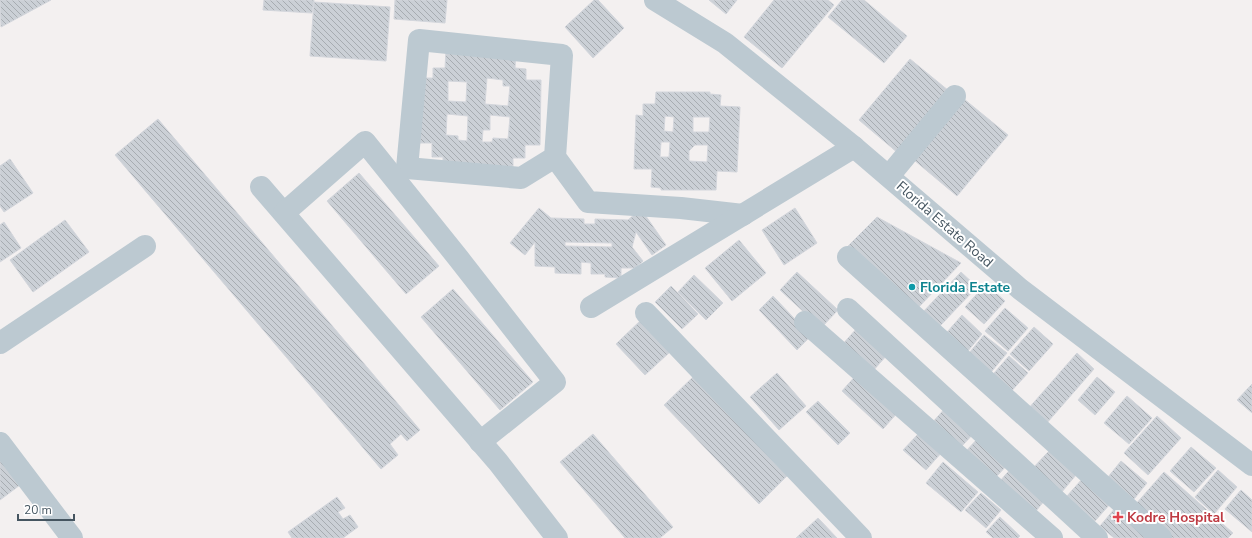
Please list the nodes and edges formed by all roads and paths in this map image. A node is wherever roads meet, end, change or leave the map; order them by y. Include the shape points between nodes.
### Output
1 (655, 0) edge
2 (955, 96) dead end
3 (854, 146) junction
4 (555, 157) junction
5 (889, 176) junction
6 (262, 187) dead end
7 (284, 213) junction
8 (743, 215) junction
9 (145, 246) dead end
10 (848, 257) dead end
11 (591, 307) dead end
12 (848, 309) dead end
13 (646, 313) dead end
14 (805, 322) dead end
15 (0, 343) edge
16 (480, 442) junction
17 (0, 443) edge
18 (1252, 465) edge
19 (72, 538) edge
20 (557, 538) edge
21 (861, 538) edge
22 (1052, 538) edge
23 (1097, 538) edge
24 (1162, 538) edge

1 - 3 street, Florida Estate Road via 725,43
2 - 5 street
3 - 5 street, Florida Estate Road
3 - 8 street
4 - 4 street via 562,55 419,40 407,168 521,178
4 - 8 street via 588,202
5 - 18 street, Florida Estate Road via 1020,289
6 - 7 street
7 - 16 street
7 - 16 street via 365,142 555,382
8 - 11 street
9 - 15 street
10 - 24 street
12 - 23 street
13 - 21 street
14 - 22 street
16 - 20 street
17 - 19 street

